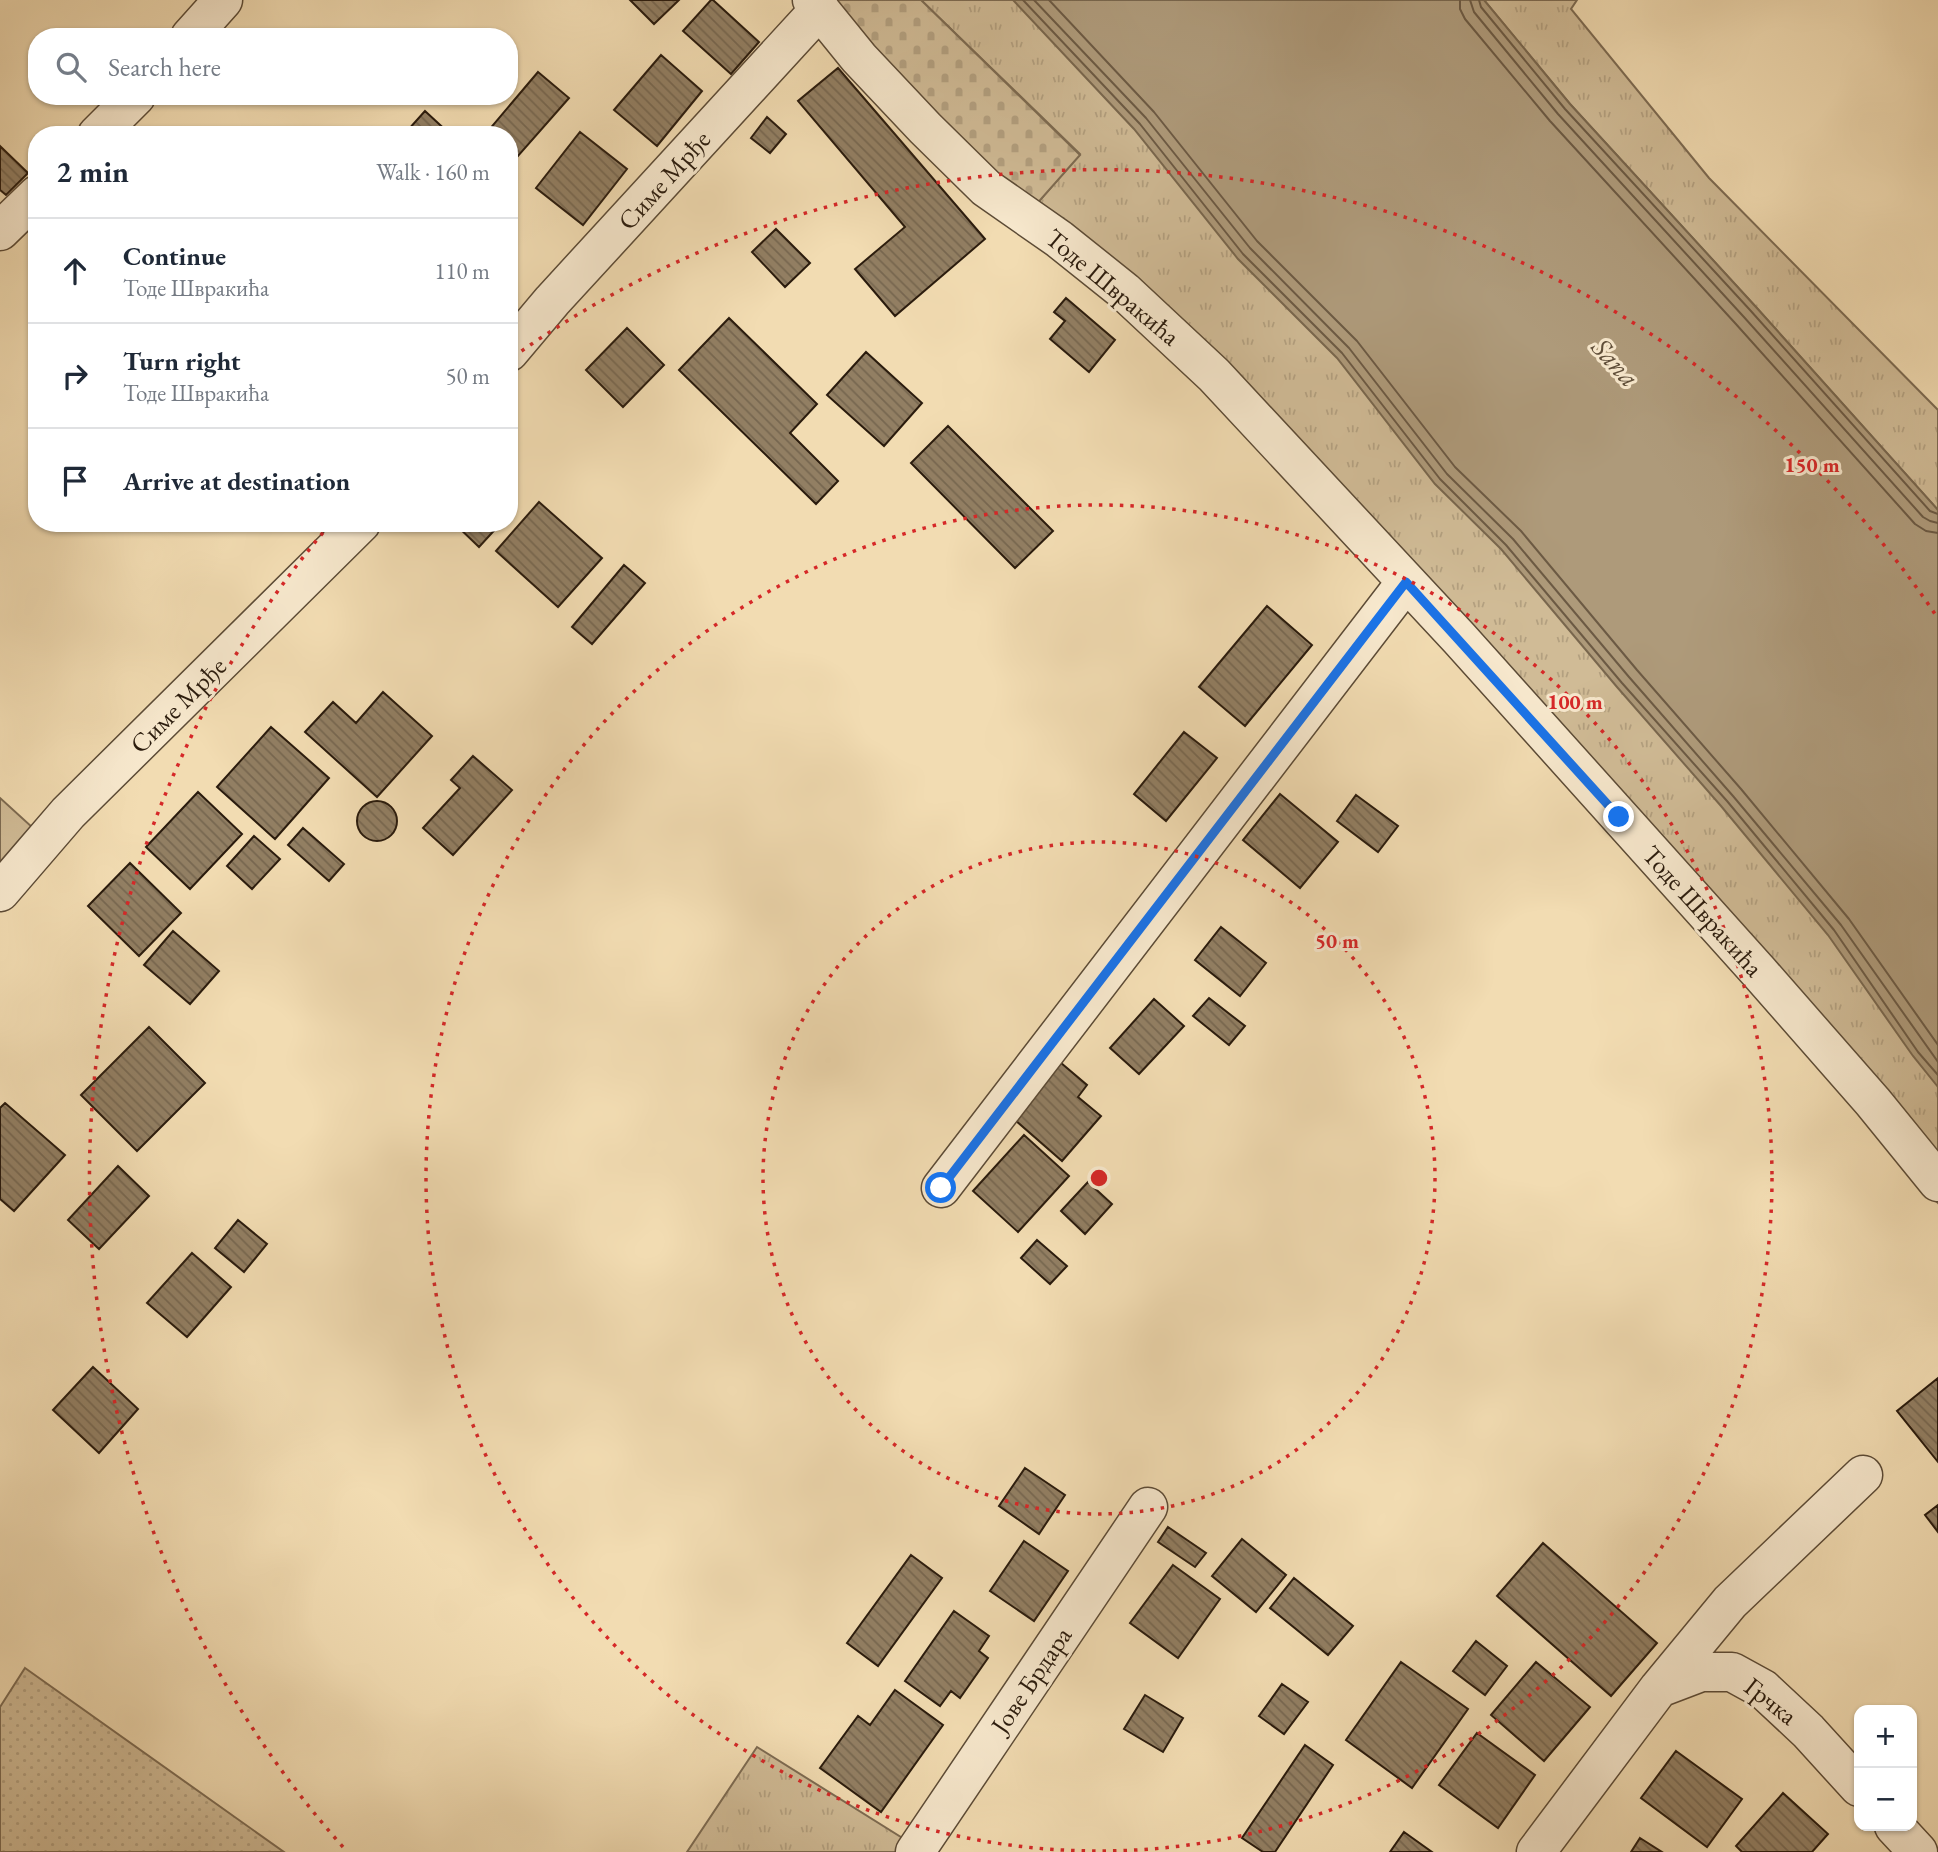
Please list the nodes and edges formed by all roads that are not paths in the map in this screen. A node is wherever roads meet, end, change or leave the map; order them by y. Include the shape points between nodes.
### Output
1 (223, 0) edge
2 (816, 5) edge
3 (198, 28) edge
4 (127, 105) edge
5 (106, 126) edge
6 (28, 204) edge
7 (0, 231) edge
8 (518, 341) edge
9 (352, 532) edge
10 (1406, 582) junction
11 (0, 892) edge
12 (1938, 1182) edge
13 (941, 1188) dead end
14 (1863, 1475) dead end
15 (1148, 1507) dead end
16 (1659, 1688) junction
17 (1854, 1782) edge
18 (1899, 1831) edge
19 (915, 1852) edge
20 (1536, 1852) edge
21 (1918, 1852) edge

1 - 3 street
2 - 8 street, Симе Мрђе
2 - 10 street, Тоде Швракића via 859,58 986,188 1124,291 1214,375
4 - 5 street
6 - 7 street
9 - 11 street, Симе Мрђе via 68,814
10 - 12 street, Тоде Швракића via 1759,972
10 - 13 street
14 - 16 street via 1730,1602
15 - 19 street, Јове Брдара
16 - 17 street, Грчка via 1701,1672 1732,1672 1763,1689
16 - 20 street
18 - 21 street

